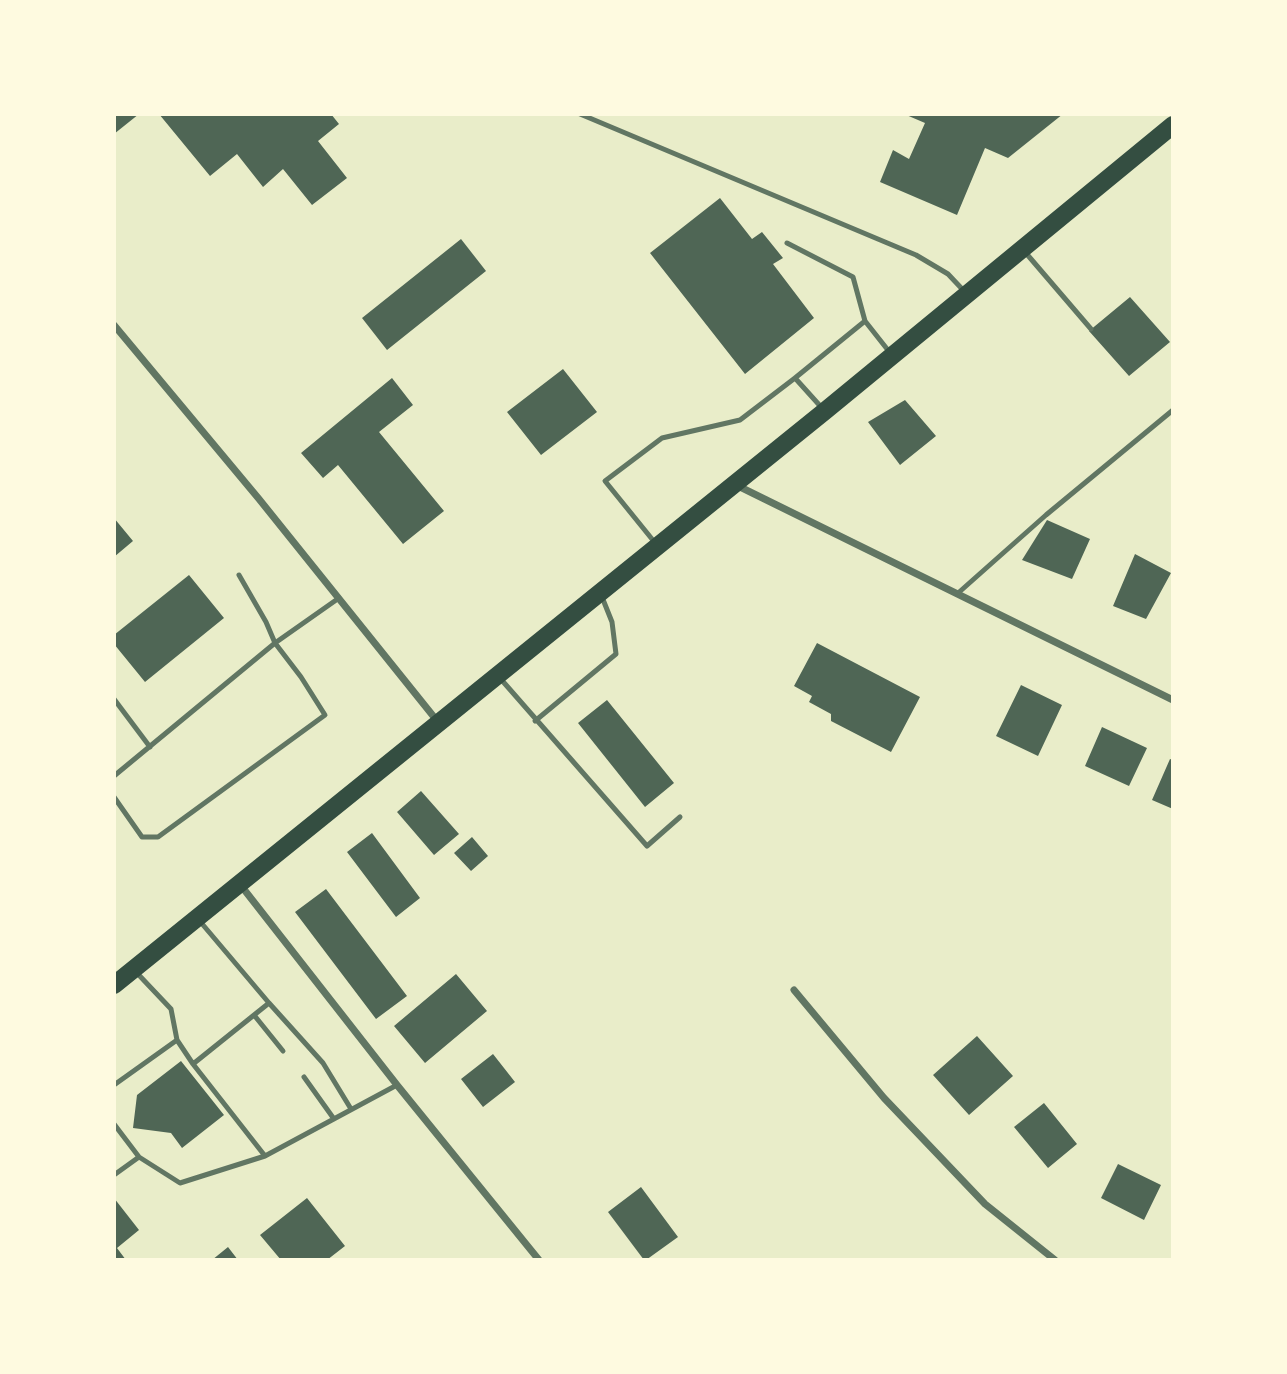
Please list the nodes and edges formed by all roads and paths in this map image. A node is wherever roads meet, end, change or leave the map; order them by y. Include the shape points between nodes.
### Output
1 (580, 114) edge
2 (1173, 125) edge
3 (787, 243) dead end
4 (1022, 248) junction
5 (965, 293) junction
6 (865, 321) junction
7 (114, 325) edge
8 (1091, 329) dead end
9 (891, 354) junction
10 (795, 378) junction
11 (1173, 410) edge
12 (825, 411) junction
13 (732, 483) junction
14 (656, 544) junction
15 (239, 575) dead end
16 (599, 591) junction
17 (957, 594) junction
18 (339, 598) junction
19 (275, 643) junction
20 (496, 674) junction
21 (1172, 698) edge
22 (114, 699) edge
23 (535, 721) junction
24 (438, 722) junction
25 (150, 747) junction
26 (114, 776) edge
27 (114, 797) edge
28 (680, 817) dead end
29 (238, 883) junction
30 (196, 917) junction
31 (133, 970) junction
32 (114, 985) edge
33 (794, 990) dead end
34 (269, 1003) junction
35 (254, 1015) junction
36 (177, 1040) junction
37 (283, 1051) dead end
38 (193, 1064) junction
39 (304, 1077) dead end
40 (114, 1085) edge
41 (397, 1085) junction
42 (351, 1109) junction
43 (334, 1119) junction
44 (114, 1124) edge
45 (265, 1156) junction
46 (139, 1157) junction
47 (114, 1175) edge
48 (539, 1260) edge
49 (1055, 1260) edge

1 - 5 lane via 916,255 948,274
2 - 4 main road
3 - 6 lane via 853,276
4 - 5 main road
4 - 8 lane
5 - 9 main road
6 - 9 lane
6 - 10 lane
7 - 18 street
9 - 12 main road
10 - 12 lane
10 - 14 lane via 740,420 662,438 605,481
11 - 17 lane
12 - 13 main road
13 - 14 main road
13 - 17 street
14 - 16 main road
15 - 19 lane
16 - 20 main road
16 - 23 lane via 612,622 616,653
17 - 21 street
18 - 19 lane
18 - 24 street
19 - 25 lane
19 - 27 lane via 325,715 158,837 142,837
20 - 23 lane
20 - 24 main road
22 - 25 lane
23 - 28 lane via 647,846
24 - 29 main road
25 - 26 lane
29 - 30 main road
29 - 41 street
30 - 31 main road
30 - 34 lane
31 - 32 main road
31 - 36 lane via 171,1009
33 - 49 street via 884,1098 985,1204
34 - 35 lane
34 - 42 lane via 323,1063
35 - 37 lane
35 - 38 lane
36 - 38 lane
36 - 40 lane
38 - 45 lane
39 - 43 lane
41 - 42 lane
41 - 48 street
42 - 43 lane
43 - 45 lane
44 - 46 lane
45 - 46 lane via 180,1183
46 - 47 lane

